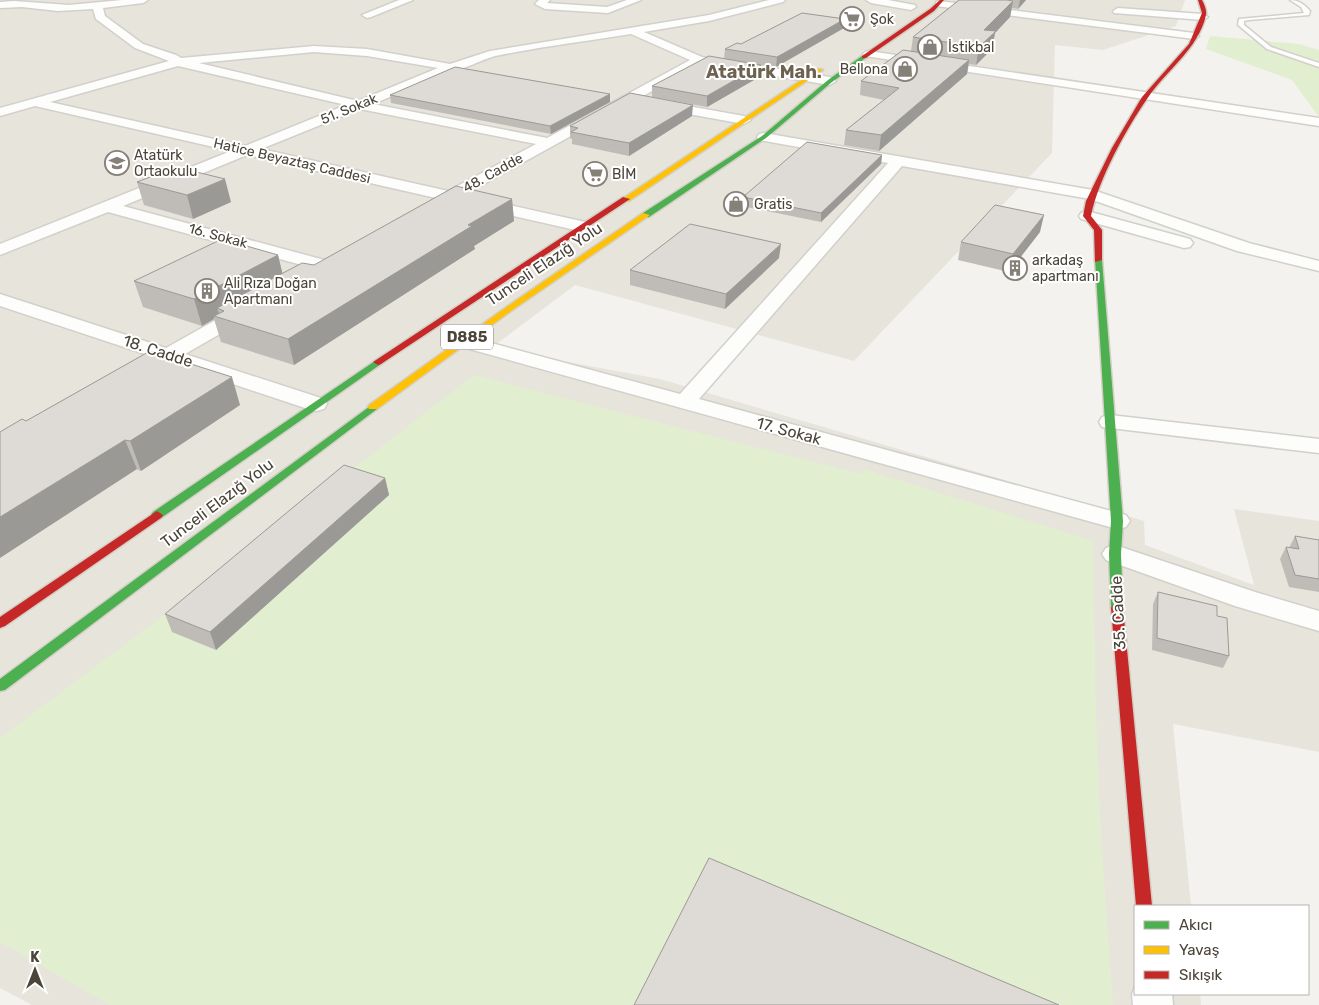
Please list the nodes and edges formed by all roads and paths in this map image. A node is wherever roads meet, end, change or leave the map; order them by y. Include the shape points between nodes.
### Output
1 (143, 0) edge
2 (408, 0) edge
3 (545, 0) edge
4 (636, 0) edge
5 (780, 0) edge
6 (871, 0) edge
7 (1200, 0) edge
8 (1292, 0) edge
9 (0, 1) edge
10 (940, 2) edge
11 (20, 3) edge
12 (915, 3) edge
13 (0, 5) edge
14 (97, 6) junction
15 (1111, 6) edge
16 (0, 11) edge
17 (367, 15) dead end
18 (898, 17) dead end
19 (1203, 17) junction
20 (631, 30) junction
21 (1194, 36) junction
22 (869, 54) junction
23 (699, 60) junction
24 (178, 62) junction
25 (831, 63) dead end
26 (1319, 65) edge
27 (452, 68) junction
28 (472, 71) edge
29 (808, 78) junction
30 (830, 81) junction
31 (608, 95) edge
32 (9, 97) dead end
33 (1145, 97) junction
34 (628, 99) junction
35 (35, 103) junction
36 (360, 105) junction
37 (0, 112) edge
38 (744, 120) junction
39 (1319, 122) edge
40 (764, 137) junction
41 (548, 142) junction
42 (245, 151) junction
43 (898, 161) junction
44 (1093, 195) junction
45 (450, 197) junction
46 (109, 207) junction
47 (417, 216) edge
48 (1088, 216) junction
49 (584, 227) junction
50 (0, 250) edge
51 (343, 256) edge
52 (326, 266) junction
53 (1319, 266) edge
54 (1319, 279) edge
55 (302, 280) edge
56 (0, 300) edge
57 (260, 303) edge
58 (462, 341) junction
59 (170, 354) junction
60 (119, 383) edge
61 (685, 402) junction
62 (316, 404) junction
63 (1110, 422) junction
64 (1319, 446) edge
65 (1117, 520) junction
66 (1115, 554) junction
67 (1319, 621) edge
68 (0, 623) edge
69 (0, 686) edge
70 (1144, 905) edge

1 - 14 street
2 - 17 street
3 - 4 street via 540,4 608,10
5 - 20 street, 51. Sokak via 692,22
6 - 12 street
7 - 19 main road
8 - 26 lane via 1303,6 1307,14 1249,18 1241,20 1241,26 1269,48
9 - 11 street
10 - 21 street
10 - 22 main road, Tunceli Elazığ Yolu / D885
11 - 13 street
11 - 14 street via 58,8
11 - 16 street
12 - 18 main road
14 - 24 street via 100,17 132,41
15 - 19 street
19 - 21 main road
20 - 23 street
20 - 27 street, 51. Sokak via 490,54
21 - 33 main road
22 - 30 main road, Tunceli Elazığ Yolu / D885
22 - 33 street
23 - 29 street
23 - 34 street, 48. Cadde
24 - 27 street via 334,49
24 - 35 street
24 - 36 street
25 - 29 main road, Tunceli Elazığ Yolu / D885
27 - 28 street
27 - 36 street, 51. Sokak
29 - 30 street
29 - 38 main road, Tunceli Elazığ Yolu / D885
30 - 40 main road, Tunceli Elazığ Yolu / D885
31 - 34 street
32 - 35 street, Hatice Beyaztaş Caddesi
33 - 39 street
33 - 44 main road via 1115,148
34 - 38 street
34 - 41 street, 48. Cadde
35 - 37 street
35 - 42 street, Hatice Beyaztaş Caddesi
36 - 41 street
36 - 42 street, 51. Sokak
38 - 49 main road, Tunceli Elazığ Yolu / D885
40 - 43 street
40 - 58 main road, Tunceli Elazığ Yolu / D885
41 - 45 street, 48. Cadde
42 - 45 street, Hatice Beyaztaş Caddesi
42 - 46 street, 51. Sokak
43 - 44 street
43 - 61 street
44 - 48 main road
44 - 53 street via 1243,247
45 - 47 street, 48. Cadde
45 - 49 street, Hatice Beyaztaş Caddesi
46 - 50 street, 51. Sokak
46 - 52 street, 16. Sokak
48 - 54 street
48 - 63 main road, 35. Cadde via 1098,230 1098,280
49 - 62 main road, Tunceli Elazığ Yolu / D885
51 - 52 street
52 - 55 street
56 - 59 street, 18. Cadde
57 - 59 street
58 - 61 street, 17. Sokak
58 - 69 main road, Tunceli Elazığ Yolu / D885
59 - 60 street
59 - 62 street, 18. Cadde
61 - 65 street, 17. Sokak
62 - 68 main road, Tunceli Elazığ Yolu / D885
63 - 64 street
63 - 65 main road, 35. Cadde
65 - 66 main road, 35. Cadde
66 - 67 street
66 - 70 main road, 35. Cadde via 1117,619

